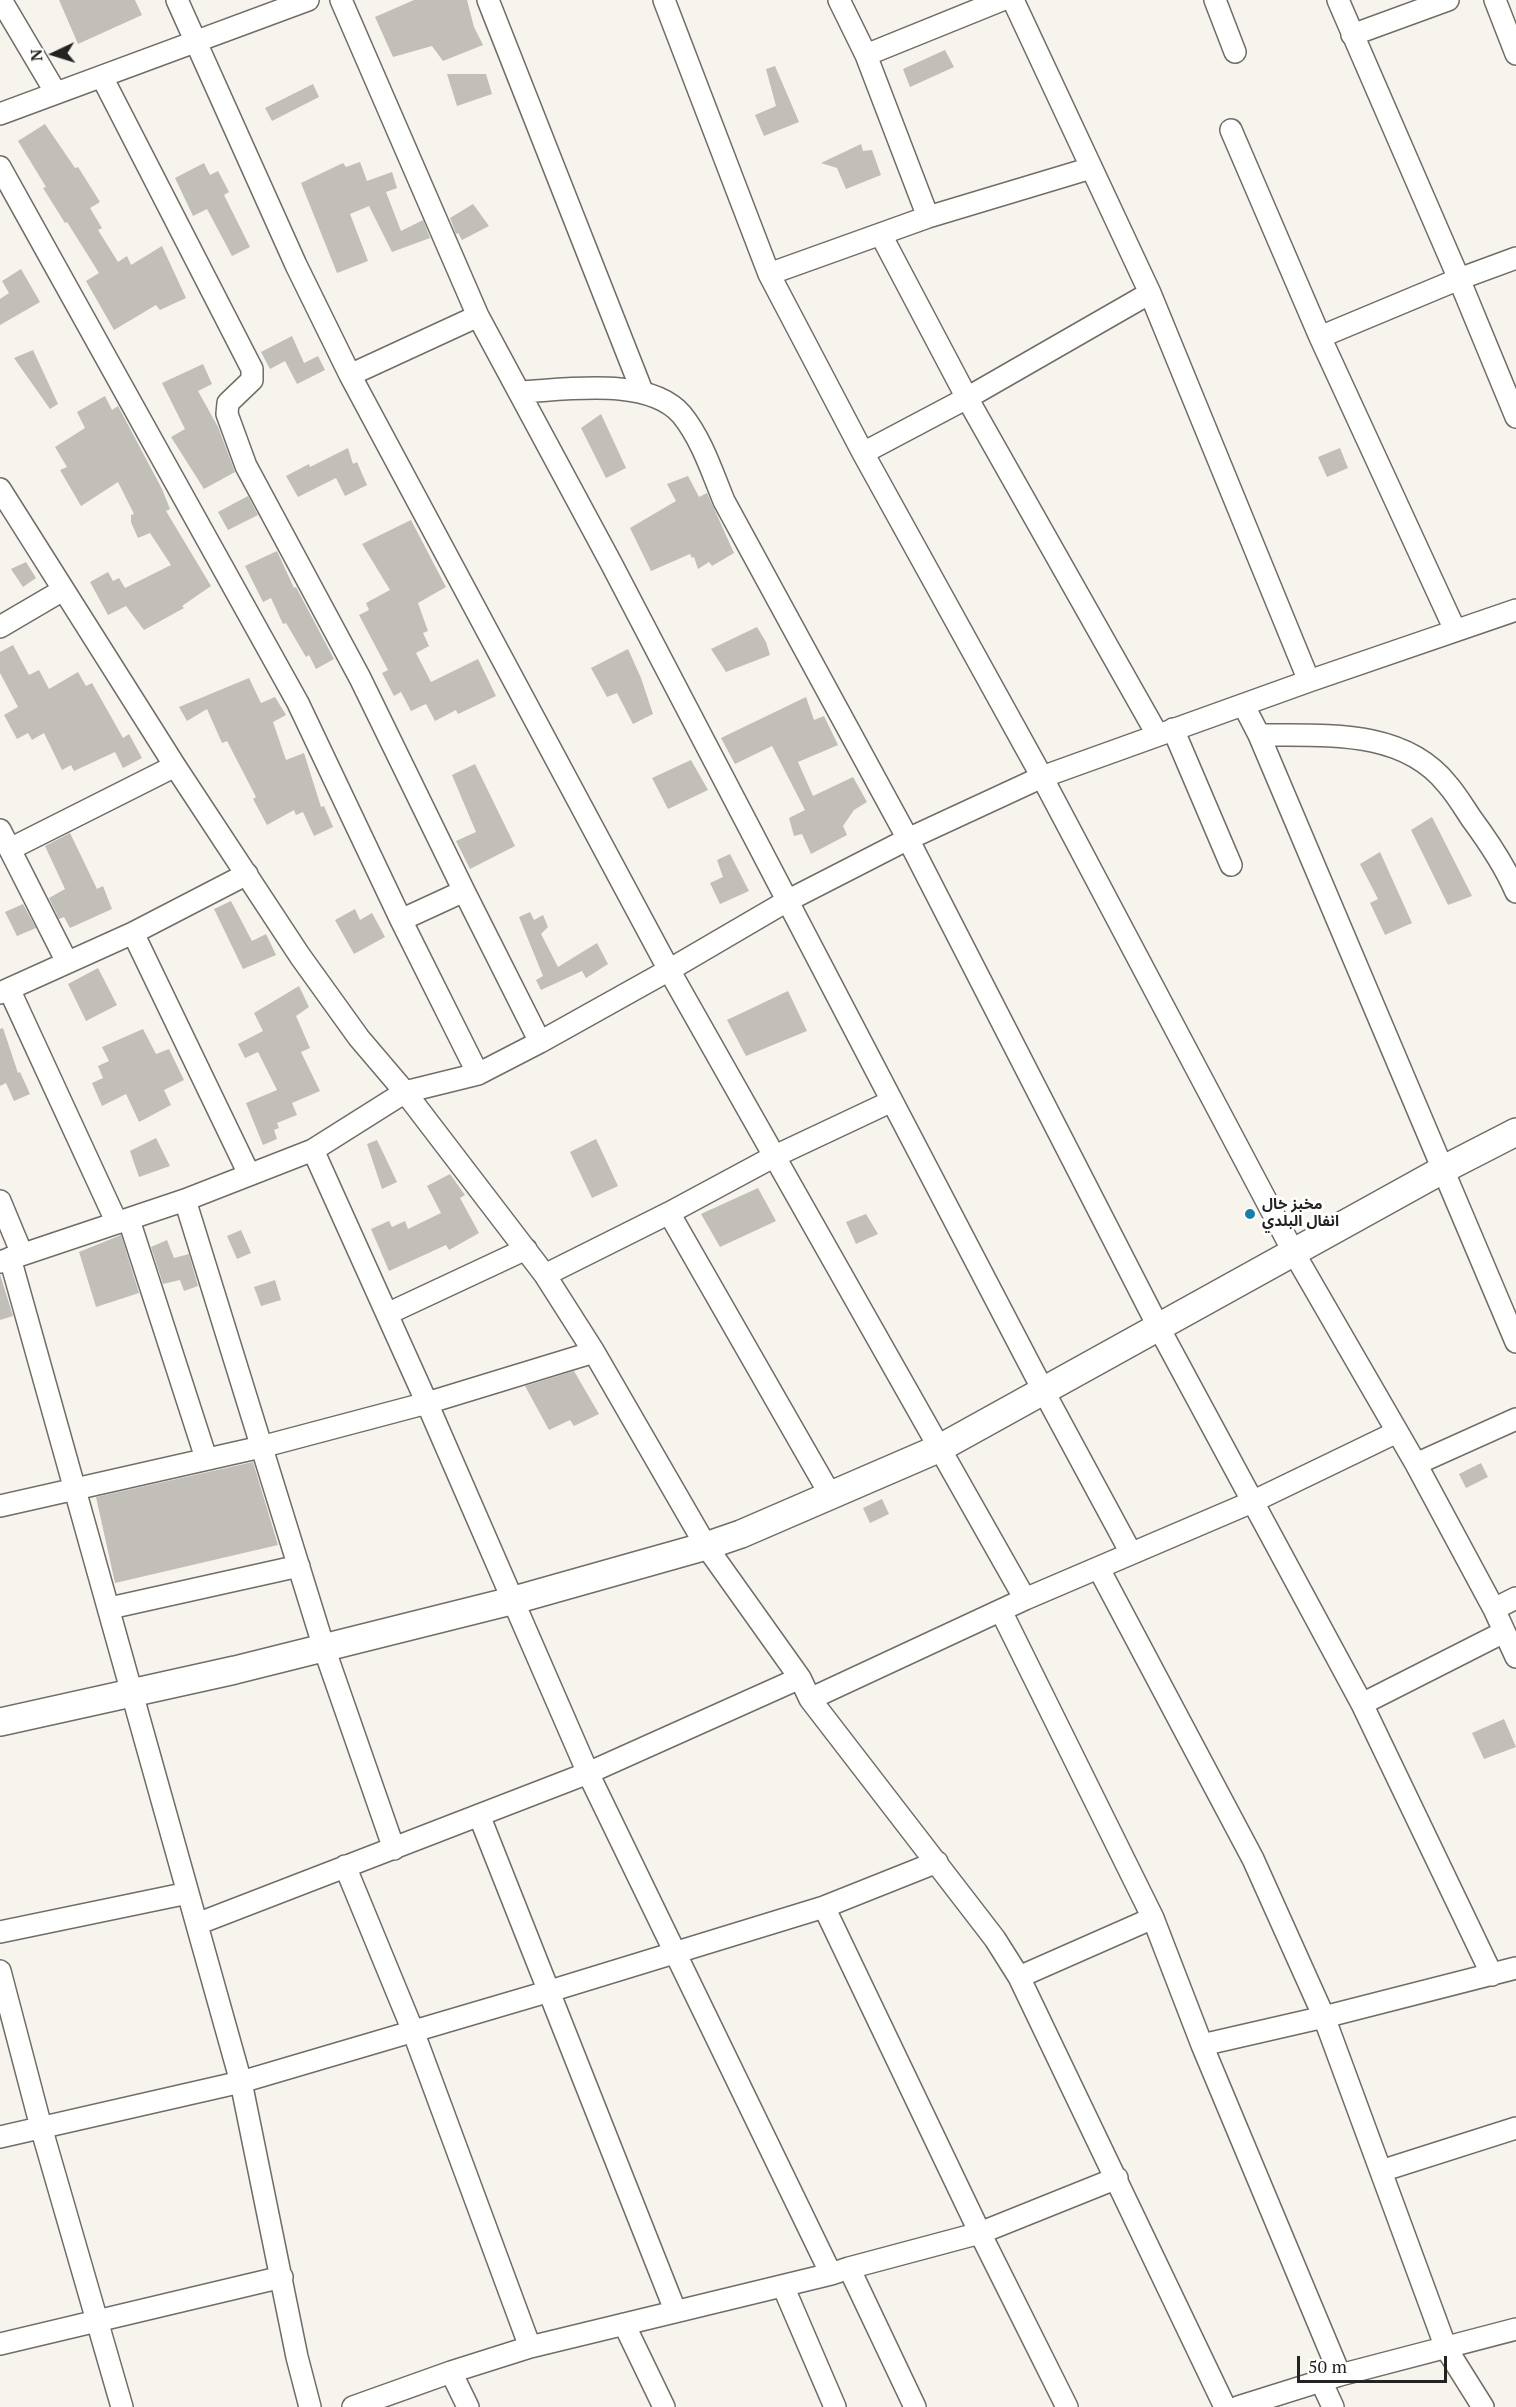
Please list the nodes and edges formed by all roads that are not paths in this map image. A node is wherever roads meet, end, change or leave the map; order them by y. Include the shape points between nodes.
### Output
1 (1, 0) edge
2 (177, 0) edge
3 (308, 0) edge
4 (340, 0) edge
5 (488, 0) edge
6 (664, 0) edge
7 (839, 0) edge
8 (1002, 0) edge
9 (1013, 0) edge
10 (1215, 0) edge
11 (1338, 0) edge
12 (1448, 0) edge
13 (1495, 0) edge
14 (1352, 35) junction
15 (195, 42) junction
16 (1235, 52) dead end
17 (1516, 54) edge
18 (866, 55) junction
19 (102, 77) junction
20 (56, 93) junction
21 (0, 114) edge
22 (1231, 130) dead end
23 (0, 168) edge
24 (1091, 168) junction
25 (928, 217) junction
26 (881, 235) junction
27 (1516, 258) edge
28 (769, 274) junction
29 (1459, 279) junction
30 (1150, 293) junction
31 (478, 316) junction
32 (1320, 337) junction
33 (350, 375) junction
34 (519, 392) junction
35 (642, 392) junction
36 (967, 398) junction
37 (1516, 417) edge
38 (863, 453) junction
39 (0, 489) edge
40 (63, 590) junction
41 (1516, 610) edge
42 (0, 627) edge
43 (1455, 630) junction
44 (1309, 681) junction
45 (1244, 706) junction
46 (1165, 732) junction
47 (1259, 735) junction
48 (175, 766) junction
49 (1042, 777) junction
50 (5, 839) edge
51 (908, 839) junction
52 (1231, 865) dead end
53 (248, 874) junction
54 (464, 891) junction
55 (1516, 892) edge
56 (787, 901) junction
57 (401, 920) junction
58 (133, 933) junction
59 (67, 962) junction
60 (669, 970) junction
61 (5, 991) edge
62 (540, 1042) junction
63 (478, 1074) junction
64 (405, 1092) junction
65 (892, 1101) junction
66 (1516, 1132) edge
67 (313, 1150) junction
68 (774, 1157) junction
69 (1444, 1169) junction
70 (249, 1174) junction
71 (185, 1200) junction
72 (0, 1201) edge
73 (669, 1213) junction
74 (123, 1222) junction
75 (526, 1249) junction
76 (1294, 1253) junction
77 (11, 1258) edge
78 (545, 1275) junction
79 (387, 1314) junction
80 (1159, 1328) junction
81 (1516, 1342) edge
82 (594, 1352) junction
83 (1043, 1390) junction
84 (427, 1403) junction
85 (1516, 1419) edge
86 (1396, 1432) junction
87 (261, 1447) junction
88 (940, 1448) junction
89 (206, 1458) junction
90 (1416, 1464) junction
91 (77, 1489) junction
92 (831, 1496) junction
93 (1252, 1502) junction
94 (0, 1506) edge
95 (706, 1546) junction
96 (1131, 1553) junction
97 (298, 1566) junction
98 (1099, 1569) junction
99 (1516, 1598) edge
100 (1025, 1599) junction
101 (511, 1601) junction
102 (110, 1608) junction
103 (1494, 1609) junction
104 (1000, 1611) junction
105 (1504, 1632) junction
106 (324, 1648) junction
107 (1516, 1657) edge
108 (800, 1678) junction
109 (133, 1692) junction
110 (810, 1699) junction
111 (1362, 1704) junction
112 (0, 1722) edge
113 (588, 1773) junction
114 (479, 1815) junction
115 (394, 1848) junction
116 (937, 1862) junction
117 (345, 1866) junction
118 (188, 1893) junction
119 (824, 1907) junction
120 (1153, 1918) junction
121 (197, 1924) junction
122 (0, 1932) edge
123 (674, 1952) junction
124 (1516, 1968) edge
125 (0, 1971) edge
126 (1492, 1975) junction
127 (1019, 1977) junction
128 (550, 1991) junction
129 (1324, 2017) junction
130 (413, 2031) junction
131 (1202, 2045) junction
132 (241, 2082) junction
133 (41, 2127) junction
134 (1516, 2128) edge
135 (0, 2137) edge
136 (1381, 2171) junction
137 (1117, 2178) junction
138 (980, 2233) junction
139 (840, 2271) junction
140 (282, 2277) junction
141 (783, 2286) junction
142 (675, 2310) junction
143 (98, 2320) junction
144 (624, 2324) junction
145 (1516, 2329) edge
146 (0, 2344) edge
147 (530, 2347) junction
148 (1446, 2348) junction
149 (451, 2372) junction
150 (1330, 2378) junction
151 (122, 2407) edge
152 (310, 2407) edge
153 (353, 2407) edge
154 (468, 2407) edge
155 (664, 2407) edge
156 (834, 2407) edge
157 (915, 2407) edge
158 (1067, 2407) edge
159 (1226, 2407) edge
160 (1238, 2407) edge
161 (1333, 2407) edge
162 (1483, 2407) edge

1 - 20 street
2 - 15 street
3 - 15 street
4 - 31 street
5 - 35 street
6 - 28 street
7 - 18 street
8 - 18 street
9 - 24 street
10 - 16 street
11 - 14 street
12 - 14 street
13 - 17 street
14 - 29 street
15 - 19 street
15 - 33 street
18 - 25 street
19 - 20 street
19 - 54 street via 252,369 252,380 228,403 227,414 246,466 360,678
20 - 21 street
22 - 32 street
23 - 57 street via 298,703
24 - 25 street
24 - 30 street
25 - 26 street
26 - 28 street
26 - 36 street
27 - 29 street
28 - 38 street
29 - 32 street
29 - 37 street
30 - 36 street
30 - 44 street
31 - 33 street
31 - 34 street
32 - 43 street
33 - 60 street
34 - 35 street via 595,388
34 - 56 street
35 - 51 street via 664,400 681,414 700,442 724,501
36 - 38 street
36 - 46 street
38 - 49 street
39 - 40 street
40 - 42 street
40 - 48 street
41 - 43 street
43 - 44 street
44 - 45 street
45 - 46 street
45 - 47 street
46 - 49 street
46 - 52 street
47 - 55 street via 1360,737 1406,751 1446,782 1484,836
47 - 69 street
48 - 50 street
48 - 53 street
49 - 51 street
49 - 76 street
50 - 59 street
51 - 56 street
51 - 80 street
53 - 58 street
53 - 64 street via 359,1038
54 - 57 street
54 - 62 street
56 - 60 street
56 - 65 street
57 - 63 street
58 - 59 street
58 - 70 street
59 - 61 street
60 - 62 street
60 - 68 street
61 - 74 street
62 - 63 street
63 - 64 street
64 - 67 street
64 - 75 street
65 - 68 street
65 - 83 street
66 - 69 street
67 - 70 street
67 - 79 street
68 - 73 street
68 - 88 street
69 - 76 street
69 - 81 street
70 - 71 street
71 - 74 street
71 - 87 street
72 - 77 street
73 - 78 street
73 - 92 street
74 - 77 street
74 - 89 street
75 - 78 street
75 - 79 street
76 - 80 street
76 - 86 street
77 - 91 street
78 - 82 street
79 - 84 street
80 - 83 street
80 - 93 street
82 - 84 street
82 - 95 street
83 - 88 street
83 - 96 street
84 - 87 street
84 - 101 street
85 - 90 street
86 - 90 street
86 - 93 street
87 - 89 street
87 - 97 street
88 - 92 street
88 - 100 street
89 - 91 street
90 - 103 street
91 - 94 street
91 - 102 street
92 - 95 street
93 - 96 street
93 - 111 street
95 - 101 street
95 - 108 street
96 - 98 street
97 - 102 street
97 - 106 street
98 - 100 street
98 - 129 street via 1253,1859
99 - 103 street
100 - 104 street
101 - 106 street
101 - 113 street
102 - 109 street
103 - 105 street
104 - 110 street
104 - 120 street
105 - 107 street
105 - 111 street
106 - 109 street
106 - 115 street
108 - 110 street
108 - 113 street
109 - 112 street
109 - 118 street
110 - 116 street
111 - 126 street
113 - 114 street
113 - 123 street
114 - 115 street
114 - 128 street
115 - 117 street
116 - 119 street
116 - 127 street
117 - 121 street
117 - 130 street
118 - 121 street
118 - 122 street
119 - 123 street
119 - 138 street
120 - 127 street
120 - 131 street
121 - 132 street
123 - 128 street
123 - 139 street
124 - 126 street
125 - 133 street
126 - 129 street
127 - 137 street
128 - 130 street
128 - 142 street
129 - 131 street
129 - 136 street
130 - 132 street
130 - 147 street
131 - 150 street
132 - 133 street
132 - 140 street
133 - 135 street
133 - 143 street
134 - 136 street
136 - 148 street
137 - 138 street
137 - 159 street
138 - 139 street
138 - 158 street
139 - 141 street
139 - 157 street
140 - 143 street
140 - 152 street
141 - 142 street
141 - 156 street
142 - 144 street
143 - 146 street
143 - 151 street
144 - 147 street
144 - 155 street
145 - 148 street
147 - 149 street
148 - 150 street
148 - 162 street
149 - 153 street
149 - 154 street
150 - 160 street
150 - 161 street

